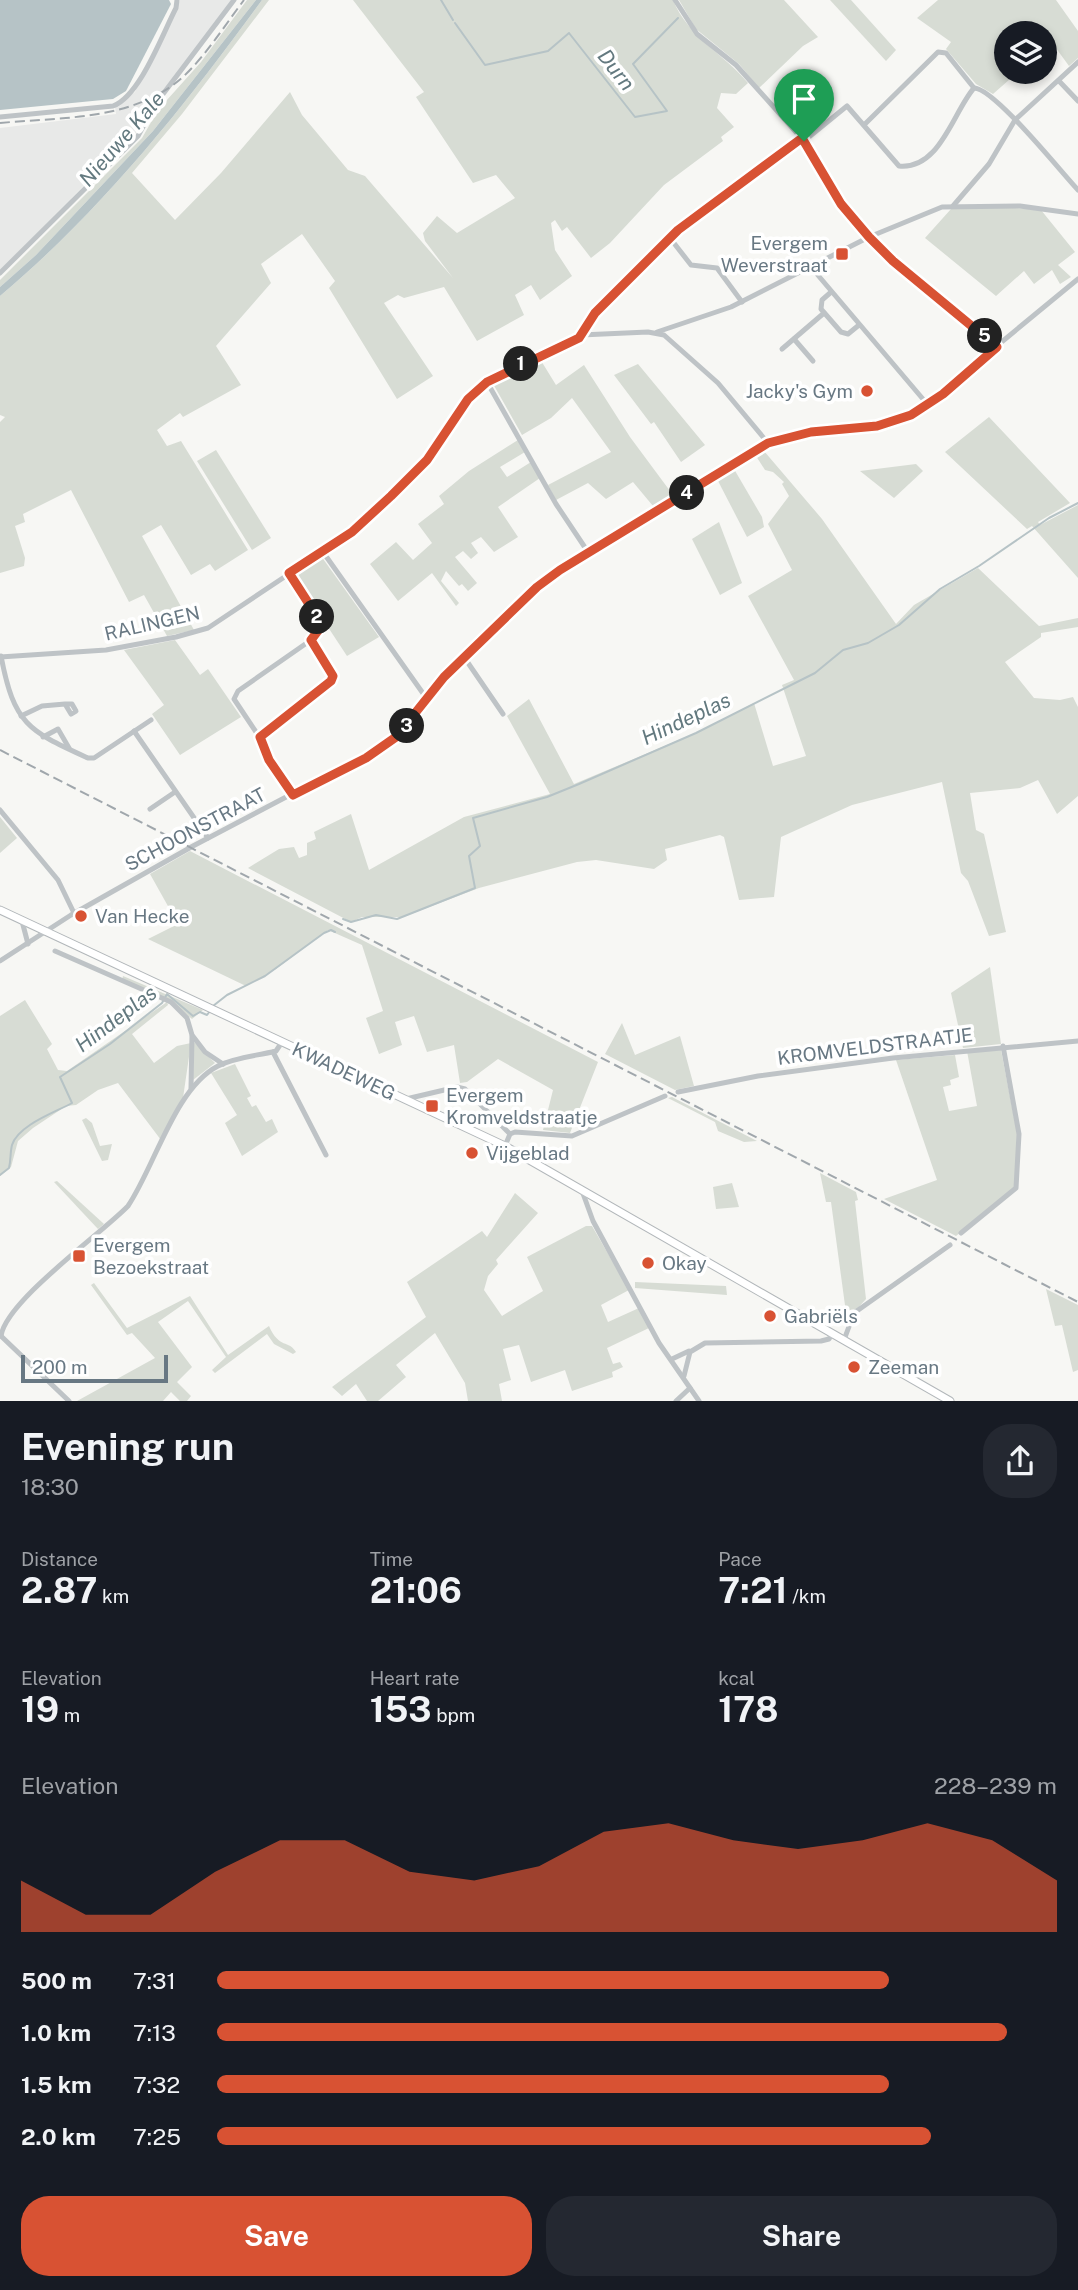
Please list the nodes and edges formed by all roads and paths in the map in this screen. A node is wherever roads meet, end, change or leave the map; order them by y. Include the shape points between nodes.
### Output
1 (177, 0) edge
2 (234, 0) edge
3 (676, 0) edge
4 (1078, 62) edge
5 (1059, 81) junction
6 (974, 88) junction
7 (1078, 102) edge
8 (0, 117) edge
9 (1015, 120) junction
10 (865, 124) junction
11 (803, 139) junction
12 (1078, 190) edge
13 (953, 206) junction
14 (1078, 214) edge
15 (869, 237) junction
16 (670, 238) junction
17 (811, 268) junction
18 (0, 274) edge
19 (1078, 279) edge
20 (830, 293) junction
21 (742, 302) junction
22 (824, 313) junction
23 (859, 325) junction
24 (657, 332) junction
25 (581, 335) junction
26 (794, 339) junction
27 (997, 347) junction
28 (782, 349) dead end
29 (813, 361) dead end
30 (487, 382) junction
31 (928, 405) junction
32 (768, 443) junction
33 (323, 552) junction
34 (588, 552) junction
35 (289, 573) junction
36 (311, 640) junction
37 (0, 657) edge
38 (464, 657) junction
39 (427, 699) junction
40 (65, 704) dead end
41 (503, 714) dead end
42 (21, 716) junction
43 (150, 720) dead end
44 (134, 731) junction
45 (43, 737) junction
46 (260, 737) junction
47 (70, 750) junction
48 (175, 792) junction
49 (293, 795) junction
50 (150, 809) dead end
51 (0, 810) edge
52 (208, 838) junction
53 (0, 910) edge
54 (74, 913) junction
55 (22, 921) junction
56 (46, 932) junction
57 (28, 944) junction
58 (55, 951) dead end
59 (0, 961) edge
60 (111, 962) junction
61 (105, 974) junction
62 (192, 1035) junction
63 (1078, 1041) edge
64 (282, 1042) junction
65 (1003, 1046) junction
66 (273, 1052) junction
67 (223, 1064) junction
68 (191, 1088) junction
69 (678, 1092) dead end
70 (665, 1096) dead end
71 (407, 1099) junction
72 (510, 1134) junction
73 (505, 1146) junction
74 (326, 1154) dead end
75 (581, 1188) junction
76 (961, 1233) dead end
77 (950, 1245) dead end
78 (832, 1334) junction
79 (1, 1336) edge
80 (844, 1340) junction
81 (695, 1348) junction
82 (672, 1359) junction
83 (684, 1376) junction
84 (690, 1388) junction
85 (69, 1401) edge
86 (676, 1401) edge
87 (699, 1401) edge
88 (950, 1401) edge

1 - 8 street via 123,102
2 - 18 street via 138,136
3 - 11 street via 697,34 736,65
4 - 5 street
5 - 7 street
5 - 9 street
6 - 9 street via 983,90
6 - 10 street via 946,52 938,52
6 - 10 street via 947,134 924,160 896,164
9 - 12 street
9 - 13 street via 989,164
10 - 11 street, RALINGEN via 845,106
11 - 15 street via 841,204
11 - 16 street, RALINGEN
13 - 14 street, RALINGEN via 1020,206
13 - 15 street, RALINGEN via 912,217
15 - 17 street, RALINGEN
15 - 27 street
16 - 21 street via 691,265 717,268
16 - 25 street, RALINGEN via 595,313
17 - 20 street
17 - 21 street, RALINGEN
19 - 27 street, SCHOONSTRAAT
20 - 22 street via 820,304
20 - 23 street
21 - 24 street, RALINGEN
22 - 23 street via 843,334
22 - 26 street
23 - 31 street
24 - 25 street, RALINGEN
24 - 32 street via 718,383
25 - 30 street, RALINGEN
26 - 28 street
26 - 29 street
27 - 31 street, SCHOONSTRAAT
30 - 33 street, RALINGEN via 468,399 427,460 352,532
30 - 34 street
31 - 32 street, SCHOONSTRAAT via 877,426 811,432
32 - 34 street, SCHOONSTRAAT
33 - 35 street, RALINGEN
33 - 39 street
34 - 38 street, SCHOONSTRAAT via 537,587
35 - 36 street via 320,624
35 - 37 street, RALINGEN via 215,624 192,634 106,650
36 - 46 street via 332,670 331,681
36 - 46 street via 235,694 236,704
37 - 42 street
38 - 39 street, SCHOONSTRAAT
38 - 41 street
39 - 49 street, SCHOONSTRAAT via 387,744
40 - 42 street via 42,706
42 - 45 street
43 - 44 street
44 - 47 street via 94,758
44 - 48 street
45 - 47 street
45 - 47 street via 58,729
46 - 49 street via 269,760
48 - 50 street
48 - 52 street
49 - 52 street, SCHOONSTRAAT
51 - 54 street via 60,884
52 - 54 street, SCHOONSTRAAT
53 - 55 main road, KWADEWEG
54 - 56 street, SCHOONSTRAAT
55 - 56 main road, KWADEWEG
55 - 57 street
56 - 57 street, SCHOONSTRAAT
56 - 60 main road, KWADEWEG
57 - 59 street, SCHOONSTRAAT
58 - 61 street
60 - 61 street
60 - 64 main road, KWADEWEG
61 - 62 street via 171,1002 187,1018
62 - 67 street via 205,1052
62 - 68 street
63 - 65 street, KROMVELDSTRAATJE
64 - 66 street, KWADEWEG
64 - 71 main road, KWADEWEG
65 - 69 street, KROMVELDSTRAATJE via 758,1076
65 - 76 street via 1019,1134 1016,1188
66 - 67 street, KWADEWEG
66 - 74 street, KWADEWEG
67 - 68 street, KWADEWEG
68 - 79 street via 128,1206 28,1296 4,1324
70 - 72 street via 572,1136 526,1131
71 - 72 street, KWADEWEG via 465,1089
71 - 73 main road, KWADEWEG
72 - 73 street
73 - 75 main road, KWADEWEG
75 - 78 main road, KWADEWEG
75 - 82 street via 603,1239
77 - 80 street via 853,1313
78 - 80 main road, KWADEWEG
78 - 81 street via 821,1340 712,1342
79 - 85 street
80 - 88 main road, KWADEWEG
81 - 82 street
81 - 83 street via 687,1357
82 - 83 street
83 - 84 street
84 - 86 street
84 - 87 street

